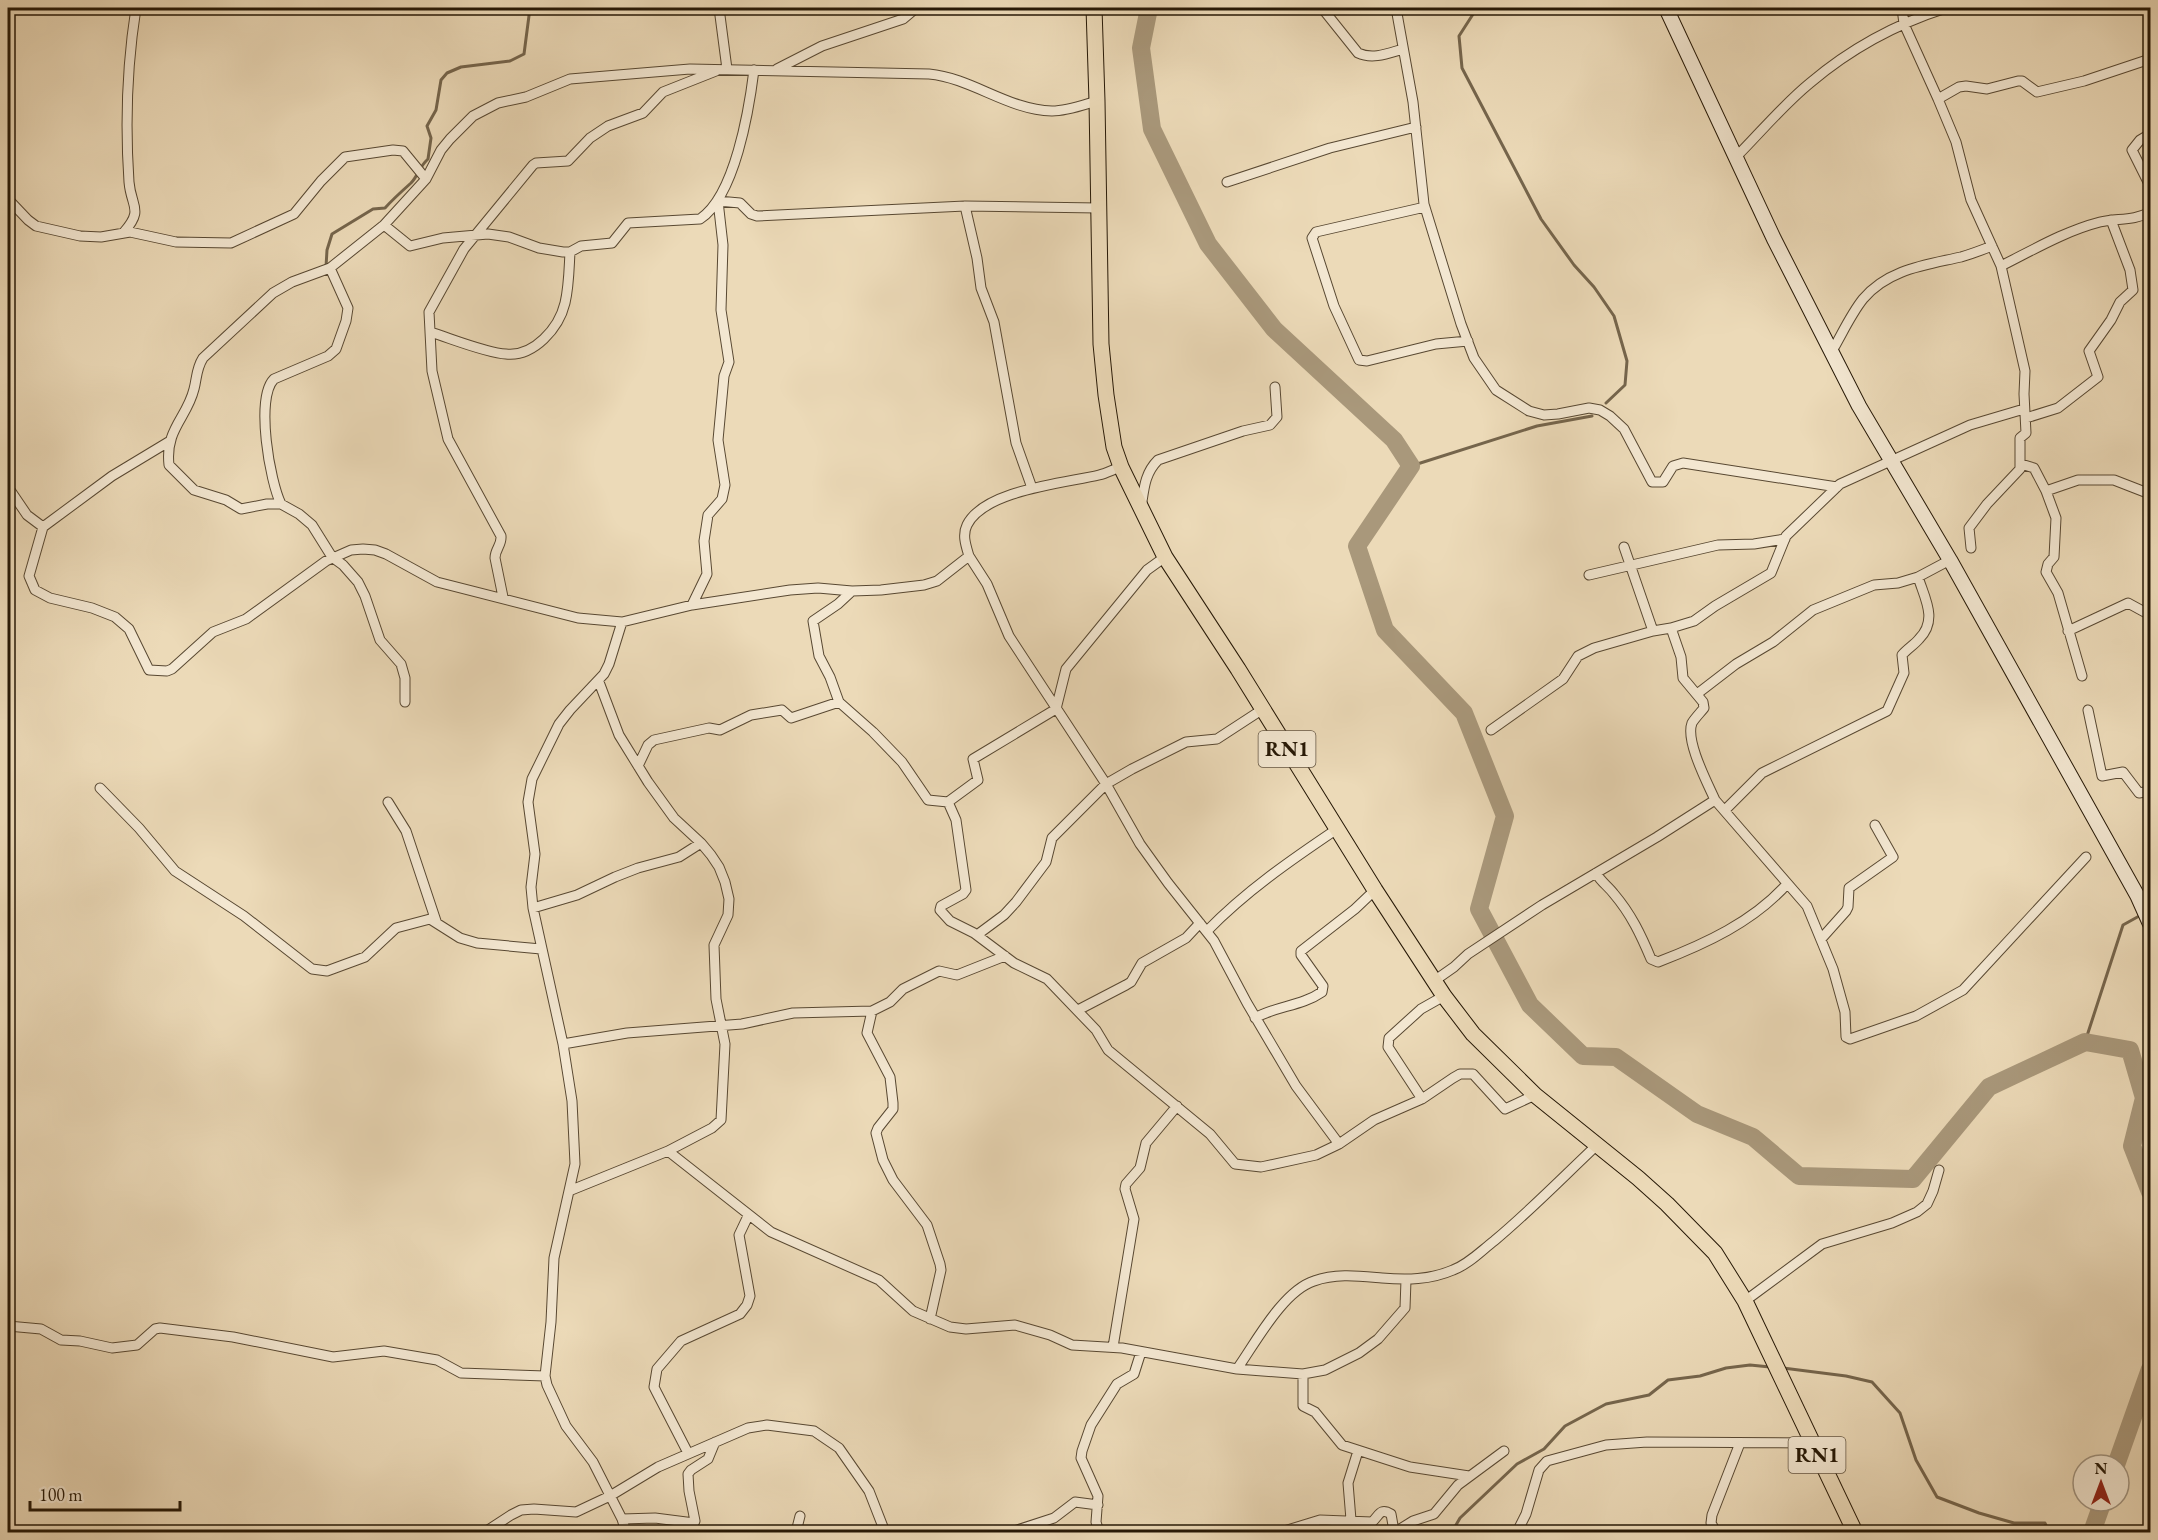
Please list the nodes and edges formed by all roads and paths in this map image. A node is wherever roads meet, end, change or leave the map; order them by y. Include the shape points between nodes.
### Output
1 (136, 8) edge
2 (719, 8) edge
3 (916, 8) edge
4 (1094, 8) edge
5 (1322, 8) edge
6 (1396, 8) edge
7 (1666, 8) edge
8 (1902, 8) edge
9 (1946, 8) edge
10 (1904, 24) junction
11 (1403, 49) junction
12 (2151, 58) edge
13 (724, 69) junction
14 (754, 70) junction
15 (775, 70) junction
16 (1938, 99) junction
17 (1097, 101) junction
18 (1416, 128) junction
19 (2151, 134) edge
20 (1735, 158) junction
21 (426, 179) junction
22 (1227, 182) dead end
23 (2151, 186) edge
24 (8, 199) edge
25 (718, 201) junction
26 (965, 206) junction
27 (1425, 207) junction
28 (1098, 208) junction
29 (2151, 212) edge
30 (2111, 220) junction
31 (384, 225) junction
32 (124, 232) junction
33 (477, 234) junction
34 (1992, 246) junction
35 (570, 252) junction
36 (2001, 266) junction
37 (330, 268) junction
38 (430, 332) junction
39 (1468, 341) junction
40 (1832, 351) junction
41 (8, 387) edge
42 (1275, 387) dead end
43 (8, 410) edge
44 (2025, 413) junction
45 (170, 441) junction
46 (1892, 459) junction
47 (2021, 464) junction
48 (1121, 466) junction
49 (8, 487) edge
50 (1837, 487) junction
51 (1032, 488) junction
52 (2046, 491) junction
53 (2151, 494) edge
54 (282, 504) junction
55 (1141, 510) junction
56 (43, 527) junction
57 (1785, 539) junction
58 (1624, 547) dead end
59 (1971, 548) dead end
60 (969, 556) junction
61 (332, 557) junction
62 (1165, 557) junction
63 (1950, 560) junction
64 (1630, 565) junction
65 (1589, 575) dead end
66 (1918, 577) junction
67 (852, 591) junction
68 (503, 597) junction
69 (692, 605) junction
70 (2151, 615) edge
71 (622, 622) junction
72 (1671, 628) junction
73 (1653, 631) junction
74 (2068, 631) junction
75 (2082, 676) dead end
76 (598, 682) junction
77 (1696, 694) junction
78 (405, 702) dead end
79 (839, 702) junction
80 (1056, 709) junction
81 (1263, 709) junction
82 (2088, 710) dead end
83 (1491, 730) dead end
84 (638, 766) junction
85 (1106, 784) junction
86 (100, 788) dead end
87 (2151, 791) edge
88 (1715, 800) junction
89 (388, 802) dead end
90 (948, 802) junction
91 (1725, 810) junction
92 (1875, 825) dead end
93 (1337, 829) junction
94 (701, 843) junction
95 (2086, 857) dead end
96 (1596, 873) junction
97 (1787, 884) junction
98 (1375, 890) junction
99 (533, 908) junction
100 (436, 921) junction
101 (1200, 922) junction
102 (2150, 923) edge
103 (1207, 932) junction
104 (977, 935) junction
105 (1821, 939) junction
106 (542, 949) junction
107 (1005, 956) junction
108 (1434, 981) junction
109 (1444, 996) junction
110 (1078, 1010) junction
111 (872, 1011) junction
112 (1255, 1018) junction
113 (722, 1024) junction
114 (563, 1044) junction
115 (1535, 1095) junction
116 (1422, 1099) junction
117 (1177, 1106) junction
118 (1339, 1144) junction
119 (1597, 1145) junction
120 (668, 1151) junction
121 (1939, 1170) dead end
122 (569, 1191) junction
123 (748, 1216) junction
124 (1406, 1280) junction
125 (1746, 1301) junction
126 (930, 1319) junction
127 (8, 1326) edge
128 (1113, 1347) junction
129 (1141, 1352) junction
130 (1238, 1369) junction
131 (1302, 1374) junction
132 (545, 1376) junction
133 (715, 1442) junction
134 (1740, 1443) junction
135 (1811, 1443) junction
136 (1358, 1451) junction
137 (1504, 1451) dead end
138 (688, 1453) junction
139 (1469, 1476) junction
140 (610, 1496) junction
141 (1098, 1505) junction
142 (800, 1516) dead end
143 (622, 1519) junction
144 (1351, 1521) junction
145 (485, 1533) edge
146 (626, 1533) edge
147 (796, 1533) edge
148 (885, 1533) edge
149 (1011, 1533) edge
150 (1099, 1533) edge
151 (1281, 1533) edge
152 (1352, 1533) edge
153 (1517, 1533) edge
154 (1716, 1533) edge
155 (1855, 1533) edge

1 - 32 street via 126,115 129,188 136,212 135,220
2 - 13 street
3 - 15 street via 903,19 822,46
4 - 17 highway, RN1
5 - 11 street via 1358,53 1374,56
6 - 11 street
7 - 20 main road
8 - 10 street
9 - 10 street
10 - 16 street
10 - 20 street via 1832,64
11 - 18 street
12 - 16 street via 2037,92 2018,81 1987,89 1959,87
13 - 14 street
13 - 21 street via 570,79 498,104 462,125 441,150
13 - 33 street via 663,92 641,114 608,126 590,138 568,161 532,165
14 - 15 street
14 - 25 street via 746,122
15 - 17 street via 937,75 1005,101 1047,110
16 - 34 street via 1956,142 1971,200
17 - 28 highway, RN1
18 - 22 street via 1330,148
18 - 27 street
19 - 23 street via 2132,150
20 - 40 main road
21 - 31 street
21 - 32 street via 403,151 349,156 334,167 294,214 236,242 176,242
24 - 32 street via 28,220 43,228 88,237
25 - 26 street via 740,203 757,216
25 - 35 street via 700,219 628,223 612,243 582,246
25 - 69 street via 723,245 721,310 729,362 718,440 725,484 722,499 708,515 704,541 707,574
26 - 28 street
26 - 51 street via 981,288 994,322 1016,443
27 - 39 street
27 - 39 street via 1316,232 1312,238 1330,294 1359,360
28 - 48 highway, RN1 via 1102,363 1114,447
29 - 30 street via 2134,219
30 - 36 street via 2064,235
30 - 44 street via 2134,287 2089,351 2098,377 2058,408
31 - 33 street via 410,246
31 - 37 street
33 - 35 street via 509,237 539,248
33 - 38 street via 459,256 430,308
34 - 36 street
34 - 40 street via 1910,268 1881,283 1863,299
35 - 38 street via 564,306 557,321 535,346 518,354 504,354
36 - 44 street via 2025,365
37 - 45 street via 273,293 203,358 196,371 193,393
37 - 54 street via 348,308 336,349 274,379 266,395 265,430 274,487
38 - 68 street via 433,379 448,439 501,536 495,558
39 - 50 street via 1474,358 1496,390 1529,411 1544,415 1589,408 1610,416 1624,429 1652,482 1663,482 1673,466 1683,463
40 - 46 main road via 1859,406
41 - 43 street
42 - 55 street via 1277,417 1270,425 1158,460 1146,479
44 - 46 street via 1970,425
44 - 47 street via 2026,433 2020,438
45 - 54 street via 169,465 197,492 241,509
45 - 56 street via 112,476
46 - 50 street
46 - 63 main road
47 - 52 street via 2034,468
47 - 59 street via 1969,528
48 - 51 street via 1102,474
48 - 55 highway, RN1
49 - 56 street via 27,515
50 - 57 street
51 - 60 street via 992,503 972,517 965,531
52 - 53 street via 2078,480 2114,480
52 - 74 street via 2056,518 2054,557 2046,572 2058,593
54 - 61 street via 306,519
55 - 62 highway, RN1
56 - 61 street via 29,576 35,590 116,617 129,629 149,670 172,669 213,632 246,618
57 - 64 street via 1718,545
57 - 72 street via 1771,573 1694,621
58 - 64 street
60 - 67 street via 938,581 906,588
60 - 80 street via 987,584 1010,636
61 - 68 street via 351,550 375,550 437,582
61 - 78 street via 358,582 380,640 401,664
62 - 80 street via 1147,570 1066,669
62 - 81 highway, RN1
63 - 66 street
63 - 102 main road
64 - 65 street
64 - 73 street
66 - 77 street via 1874,585 1813,610
66 - 91 street via 1930,623 1922,637 1902,655 1904,673 1887,711 1762,773
67 - 69 street via 790,590
67 - 79 street via 812,624 821,662
68 - 71 street via 578,618
69 - 71 street
70 - 74 street via 2128,603
71 - 76 street via 609,664
72 - 73 street
72 - 77 street via 1683,678
73 - 83 street via 1578,656 1563,680
74 - 75 street
76 - 84 street via 619,735
76 - 99 street via 559,724 532,779 528,802 535,854
77 - 88 street via 1704,705 1693,722 1693,743
79 - 84 street via 791,718 782,710 756,713 720,730 709,728 654,740
79 - 90 street via 907,768 928,800
80 - 85 street
80 - 90 street via 973,759 978,780
81 - 85 street via 1217,739 1186,742
81 - 93 highway, RN1
82 - 87 street via 2102,776 2123,772 2139,792
84 - 94 street via 674,818
85 - 101 street via 1140,844
85 - 104 street via 1052,838 1046,862 1016,902
86 - 100 street via 175,871 244,916 312,969 327,971 365,957 396,928 430,919
88 - 91 street
88 - 96 street
89 - 100 street via 406,831
90 - 104 street via 956,820 966,890 940,909 950,921
91 - 97 street
92 - 105 street via 1893,857 1849,888 1846,911
93 - 98 highway, RN1
93 - 103 street via 1256,886
94 - 99 street via 679,857
94 - 113 street via 719,867 729,899 728,915 714,945 716,999
95 - 105 street via 1963,990 1916,1016 1850,1039 1846,1036 1845,1012
96 - 97 street via 1637,926 1651,959 1658,962 1719,936 1766,906
96 - 108 street via 1483,944
97 - 105 street via 1807,906
98 - 108 highway, RN1
98 - 112 street via 1301,951 1323,986 1322,992
99 - 106 street
100 - 106 street via 460,938 477,943
101 - 103 street
101 - 110 street via 1186,938 1142,963 1131,982
103 - 112 street via 1224,956
104 - 107 street
106 - 114 street
107 - 110 street via 1047,979
107 - 111 street via 957,975 939,971
108 - 109 highway, RN1
109 - 115 highway, RN1 via 1487,1048
109 - 116 street via 1414,1015 1388,1042
110 - 117 street via 1108,1050
111 - 113 street via 793,1013 742,1024
111 - 126 street via 867,1033 890,1077 893,1103 876,1133 883,1160 927,1225 940,1264
112 - 118 street via 1296,1086
113 - 114 street
113 - 120 street via 725,1044 721,1120
114 - 122 street via 575,1164
115 - 116 street via 1505,1109 1470,1073 1453,1078
115 - 119 highway, RN1
116 - 118 street via 1374,1119
117 - 118 street via 1238,1165 1277,1164 1316,1155
117 - 128 street via 1146,1143 1140,1168 1126,1184 1134,1219
119 - 124 street via 1469,1261 1440,1275
119 - 125 highway, RN1 via 1706,1243
120 - 122 street
120 - 123 street
121 - 125 street via 1934,1191 1917,1212 1822,1244
122 - 132 street via 553,1269
123 - 126 street via 780,1236 879,1280 913,1311
123 - 138 street via 739,1235 750,1296 747,1305 740,1314 687,1336 657,1369 654,1387
124 - 130 street via 1351,1275 1307,1284 1282,1305
124 - 131 street via 1405,1308 1378,1339 1349,1359 1325,1370
125 - 135 highway, RN1
126 - 128 street via 957,1329 1015,1325 1072,1345
127 - 132 street via 41,1329 61,1340 112,1348 136,1345 160,1328 234,1337 333,1357 384,1351 437,1360 461,1373
128 - 129 street
129 - 130 street
129 - 141 street via 1134,1374 1118,1384 1091,1425 1082,1451
130 - 131 street
131 - 136 street via 1302,1406 1319,1417 1338,1443
132 - 140 street via 566,1426 593,1462
133 - 138 street
133 - 143 street via 708,1459 688,1474 694,1523
133 - 148 street via 759,1425 814,1431 840,1448 869,1491
134 - 135 street
134 - 153 street via 1606,1444 1547,1461 1539,1470
134 - 154 street via 1712,1515
135 - 155 highway, RN1
136 - 139 street via 1410,1467
136 - 144 street via 1348,1483
137 - 139 street
138 - 140 street
139 - 144 street via 1434,1514 1397,1531 1391,1514 1383,1510 1371,1522
140 - 143 street
140 - 145 street via 573,1512 521,1510
141 - 149 street via 1075,1502 1054,1518
141 - 150 street
142 - 147 street
143 - 146 street
144 - 151 street via 1315,1521
144 - 152 street

